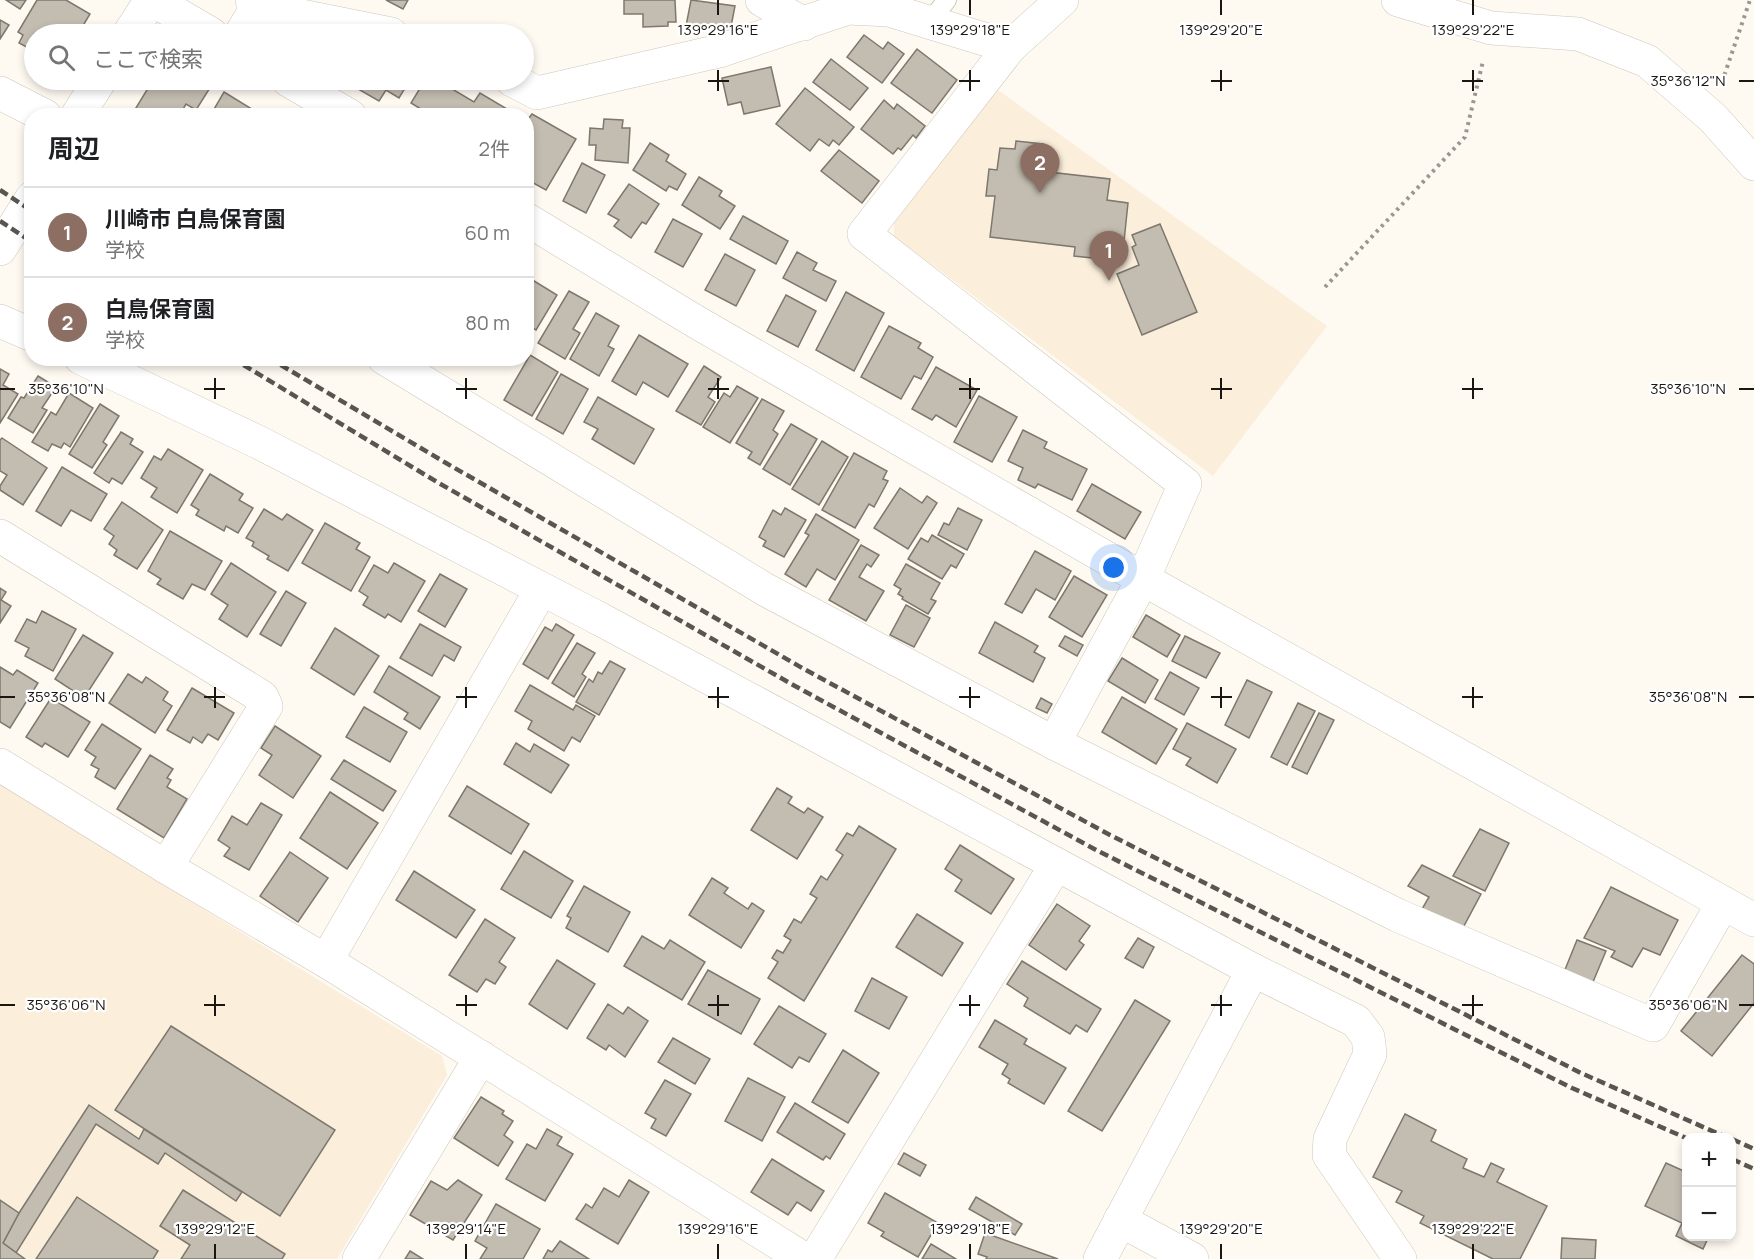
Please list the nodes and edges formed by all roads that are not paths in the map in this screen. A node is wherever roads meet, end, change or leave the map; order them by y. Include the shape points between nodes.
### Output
1 (152, 0) edge
2 (762, 0) edge
3 (1062, 0) edge
4 (1398, 0) edge
5 (255, 3) edge
6 (938, 11) edge
7 (136, 24) edge
8 (194, 24) edge
9 (246, 24) edge
10 (347, 24) edge
11 (804, 24) junction
12 (1010, 47) junction
13 (94, 90) edge
14 (305, 90) edge
15 (531, 90) edge
16 (0, 93) edge
17 (29, 108) edge
18 (82, 108) edge
19 (336, 108) edge
20 (1754, 164) edge
21 (24, 211) edge
22 (534, 224) edge
23 (0, 249) edge
24 (0, 321) edge
25 (24, 332) edge
26 (98, 366) edge
27 (397, 366) edge
28 (0, 536) edge
29 (1143, 579) junction
30 (541, 590) junction
31 (1054, 743) junction
32 (0, 765) edge
33 (1056, 865) junction
34 (166, 867) junction
35 (1723, 903) junction
36 (1754, 920) edge
37 (326, 961) junction
38 (1253, 969) junction
39 (481, 1057) junction
40 (1120, 1220) junction
41 (359, 1259) edge
42 (804, 1259) edge
43 (815, 1259) edge
44 (1100, 1259) edge
45 (1192, 1259) edge
46 (1400, 1259) edge

1 - 7 street
1 - 8 street
2 - 11 street
3 - 12 street
4 - 20 street via 1491,28 1578,34 1647,61 1713,118
5 - 9 street
5 - 10 street
6 - 11 street via 848,8
6 - 12 street
11 - 15 street via 719,51 537,93
12 - 29 street via 864,234 1185,484
13 - 18 street
14 - 19 street
16 - 17 street
21 - 23 street
22 - 29 street via 698,323
24 - 25 street
26 - 30 street via 258,442
27 - 31 street via 766,590
28 - 34 street via 262,697 266,706
29 - 31 street
29 - 35 street
30 - 33 street
30 - 37 street
31 - 35 street via 1397,915 1653,1025
32 - 34 street
33 - 38 street
33 - 43 street
34 - 37 street
35 - 36 street
37 - 39 street
38 - 40 street
38 - 46 street via 1356,1021 1368,1037 1370,1054 1330,1139 1329,1155
39 - 41 street
39 - 42 street
40 - 44 street
40 - 45 street

